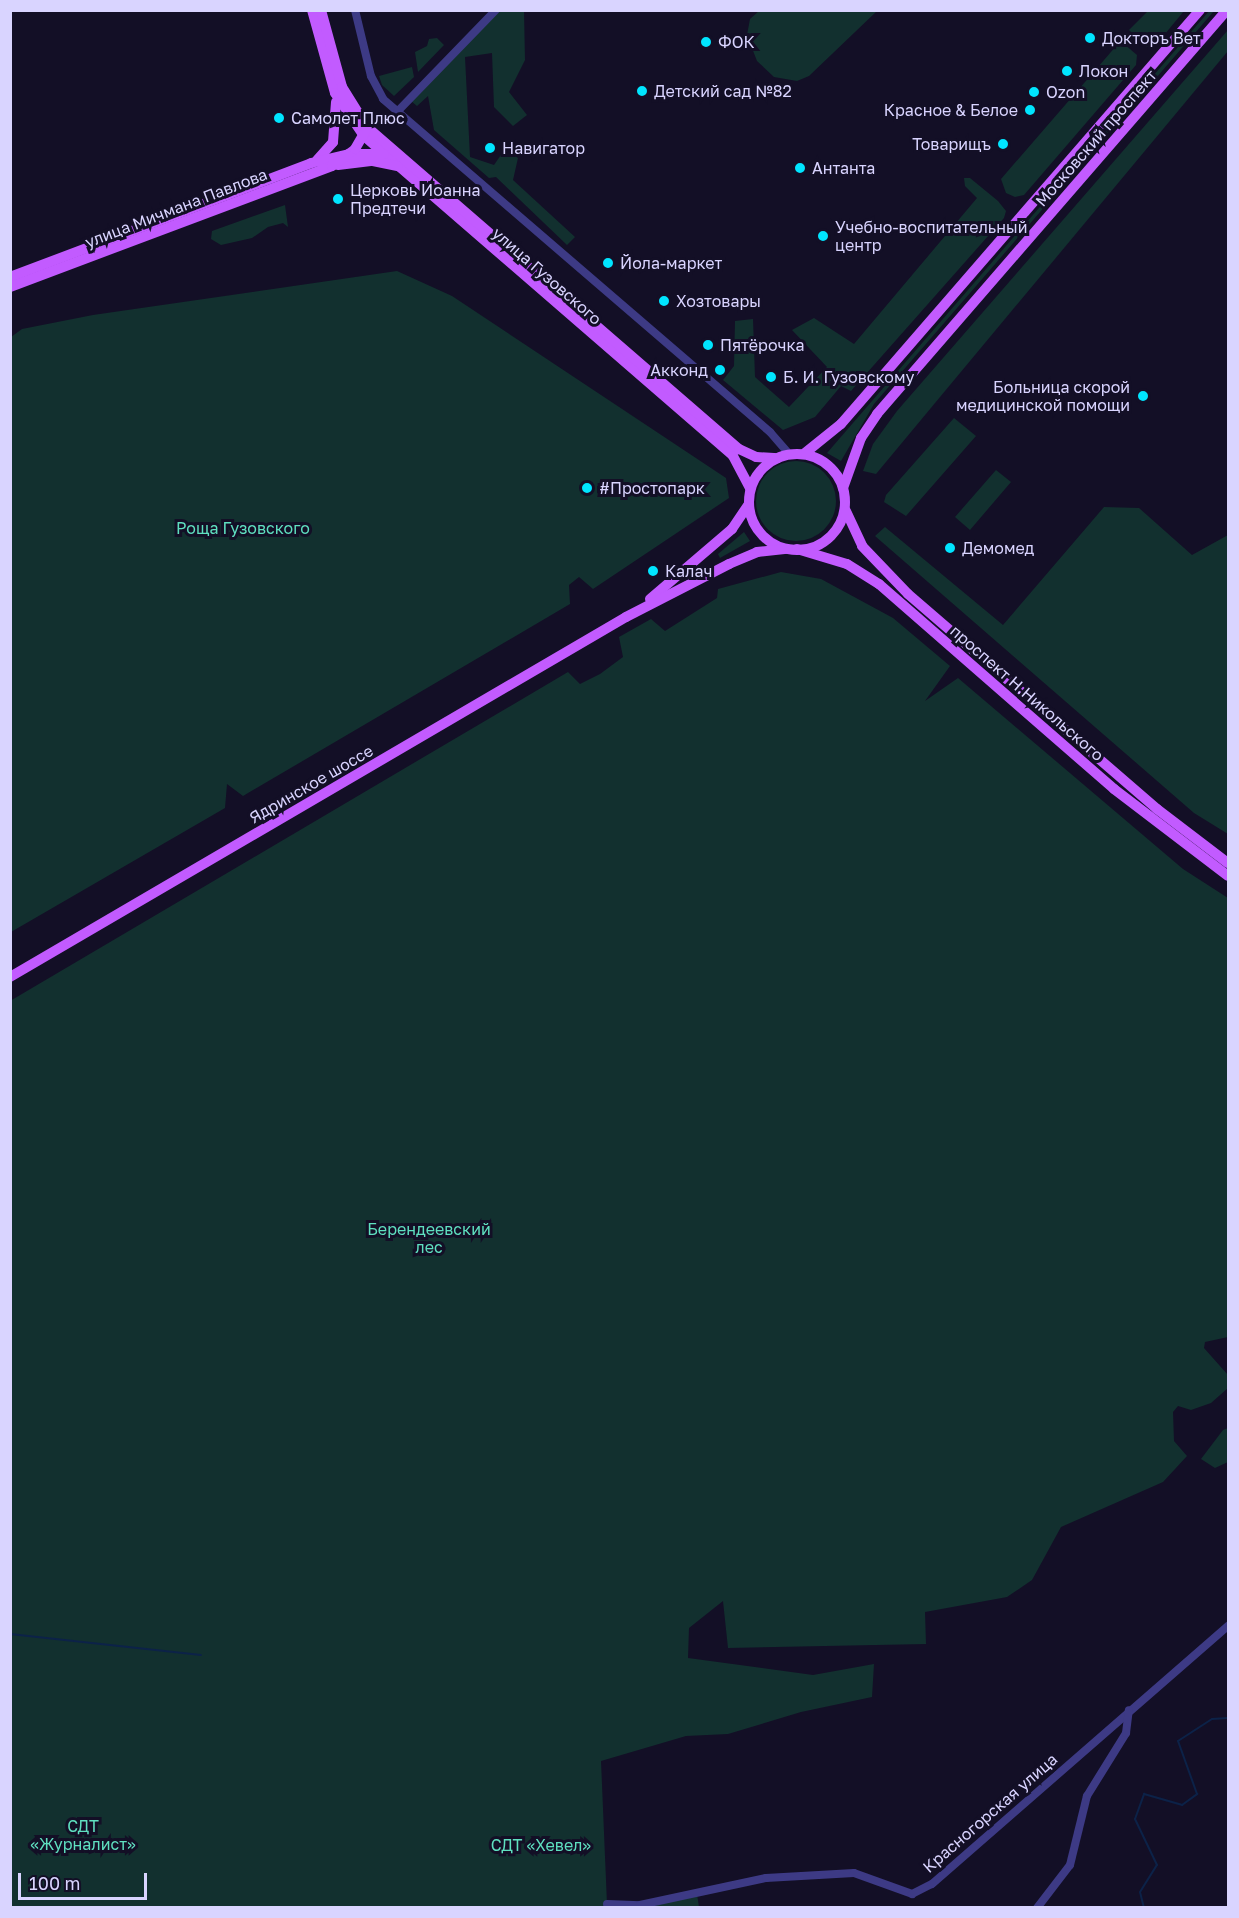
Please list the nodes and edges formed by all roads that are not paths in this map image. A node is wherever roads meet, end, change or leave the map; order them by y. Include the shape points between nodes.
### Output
1 (312, 10) edge
2 (355, 10) edge
3 (496, 10) edge
4 (1200, 10) edge
5 (1227, 10) edge
6 (320, 18) edge
7 (335, 93) junction
8 (398, 112) junction
9 (365, 131) junction
10 (349, 154) junction
11 (386, 154) junction
12 (311, 163) junction
13 (402, 164) junction
14 (332, 166) junction
15 (295, 174) junction
16 (35, 273) junction
17 (10, 277) edge
18 (10, 287) edge
19 (805, 453) junction
20 (790, 454) junction
21 (778, 458) junction
22 (750, 488) junction
23 (843, 488) junction
24 (748, 505) junction
25 (846, 511) junction
26 (792, 549) junction
27 (626, 617) junction
28 (1228, 863) edge
29 (1228, 876) edge
30 (10, 977) edge
31 (1228, 1626) edge
32 (1129, 1710) junction
33 (607, 1904) dead end
34 (1037, 1908) edge

1 - 6 main road, улица Гузовского
2 - 8 street via 374,85
3 - 8 street
4 - 19 main road, Московский проспект via 847,417 827,439
5 - 23 main road, Московский проспект via 877,414 861,438
6 - 7 main road, улица Гузовского
6 - 9 main road, улица Гузовского via 342,87
7 - 9 main road, улица Гузовского
7 - 12 main road via 338,121 333,142 325,154
8 - 20 street via 770,432
9 - 10 main road
9 - 11 main road, улица Гузовского
9 - 13 main road, улица Гузовского
10 - 11 main road, улица Мичмана Павлова
10 - 12 main road, улица Мичмана Павлова
10 - 14 main road, улица Мичмана Павлова
11 - 13 main road, улица Мичмана Павлова
12 - 15 main road, улица Мичмана Павлова
13 - 14 main road via 373,161
13 - 21 main road, улица Гузовского via 739,449 756,457
13 - 22 main road, улица Гузовского via 733,456
14 - 15 main road, улица Мичмана Павлова
15 - 16 main road, улица Мичмана Павлова
16 - 17 main road, улица Мичмана Павлова
16 - 18 main road, улица Мичмана Павлова
19 - 20 main road
19 - 23 main road via 832,467
20 - 21 main road
21 - 22 main road via 762,467
22 - 24 main road
23 - 25 main road
24 - 26 main road via 763,537
24 - 27 main road, Ядринское шоссе via 732,529
25 - 26 main road via 839,527 827,539
25 - 28 main road, проспект Н.Никольского via 862,546 892,579 1157,809
26 - 27 main road, Ядринское шоссе via 757,552
26 - 29 main road, проспект Н.Никольского via 847,564 879,584 1114,789
27 - 30 main road, Ядринское шоссе
31 - 32 street, Красногорская улица via 1194,1659
32 - 33 street, Красногорская улица via 932,1884 912,1894 854,1873 766,1878 640,1905
32 - 34 street via 1126,1733 1087,1796 1070,1865

